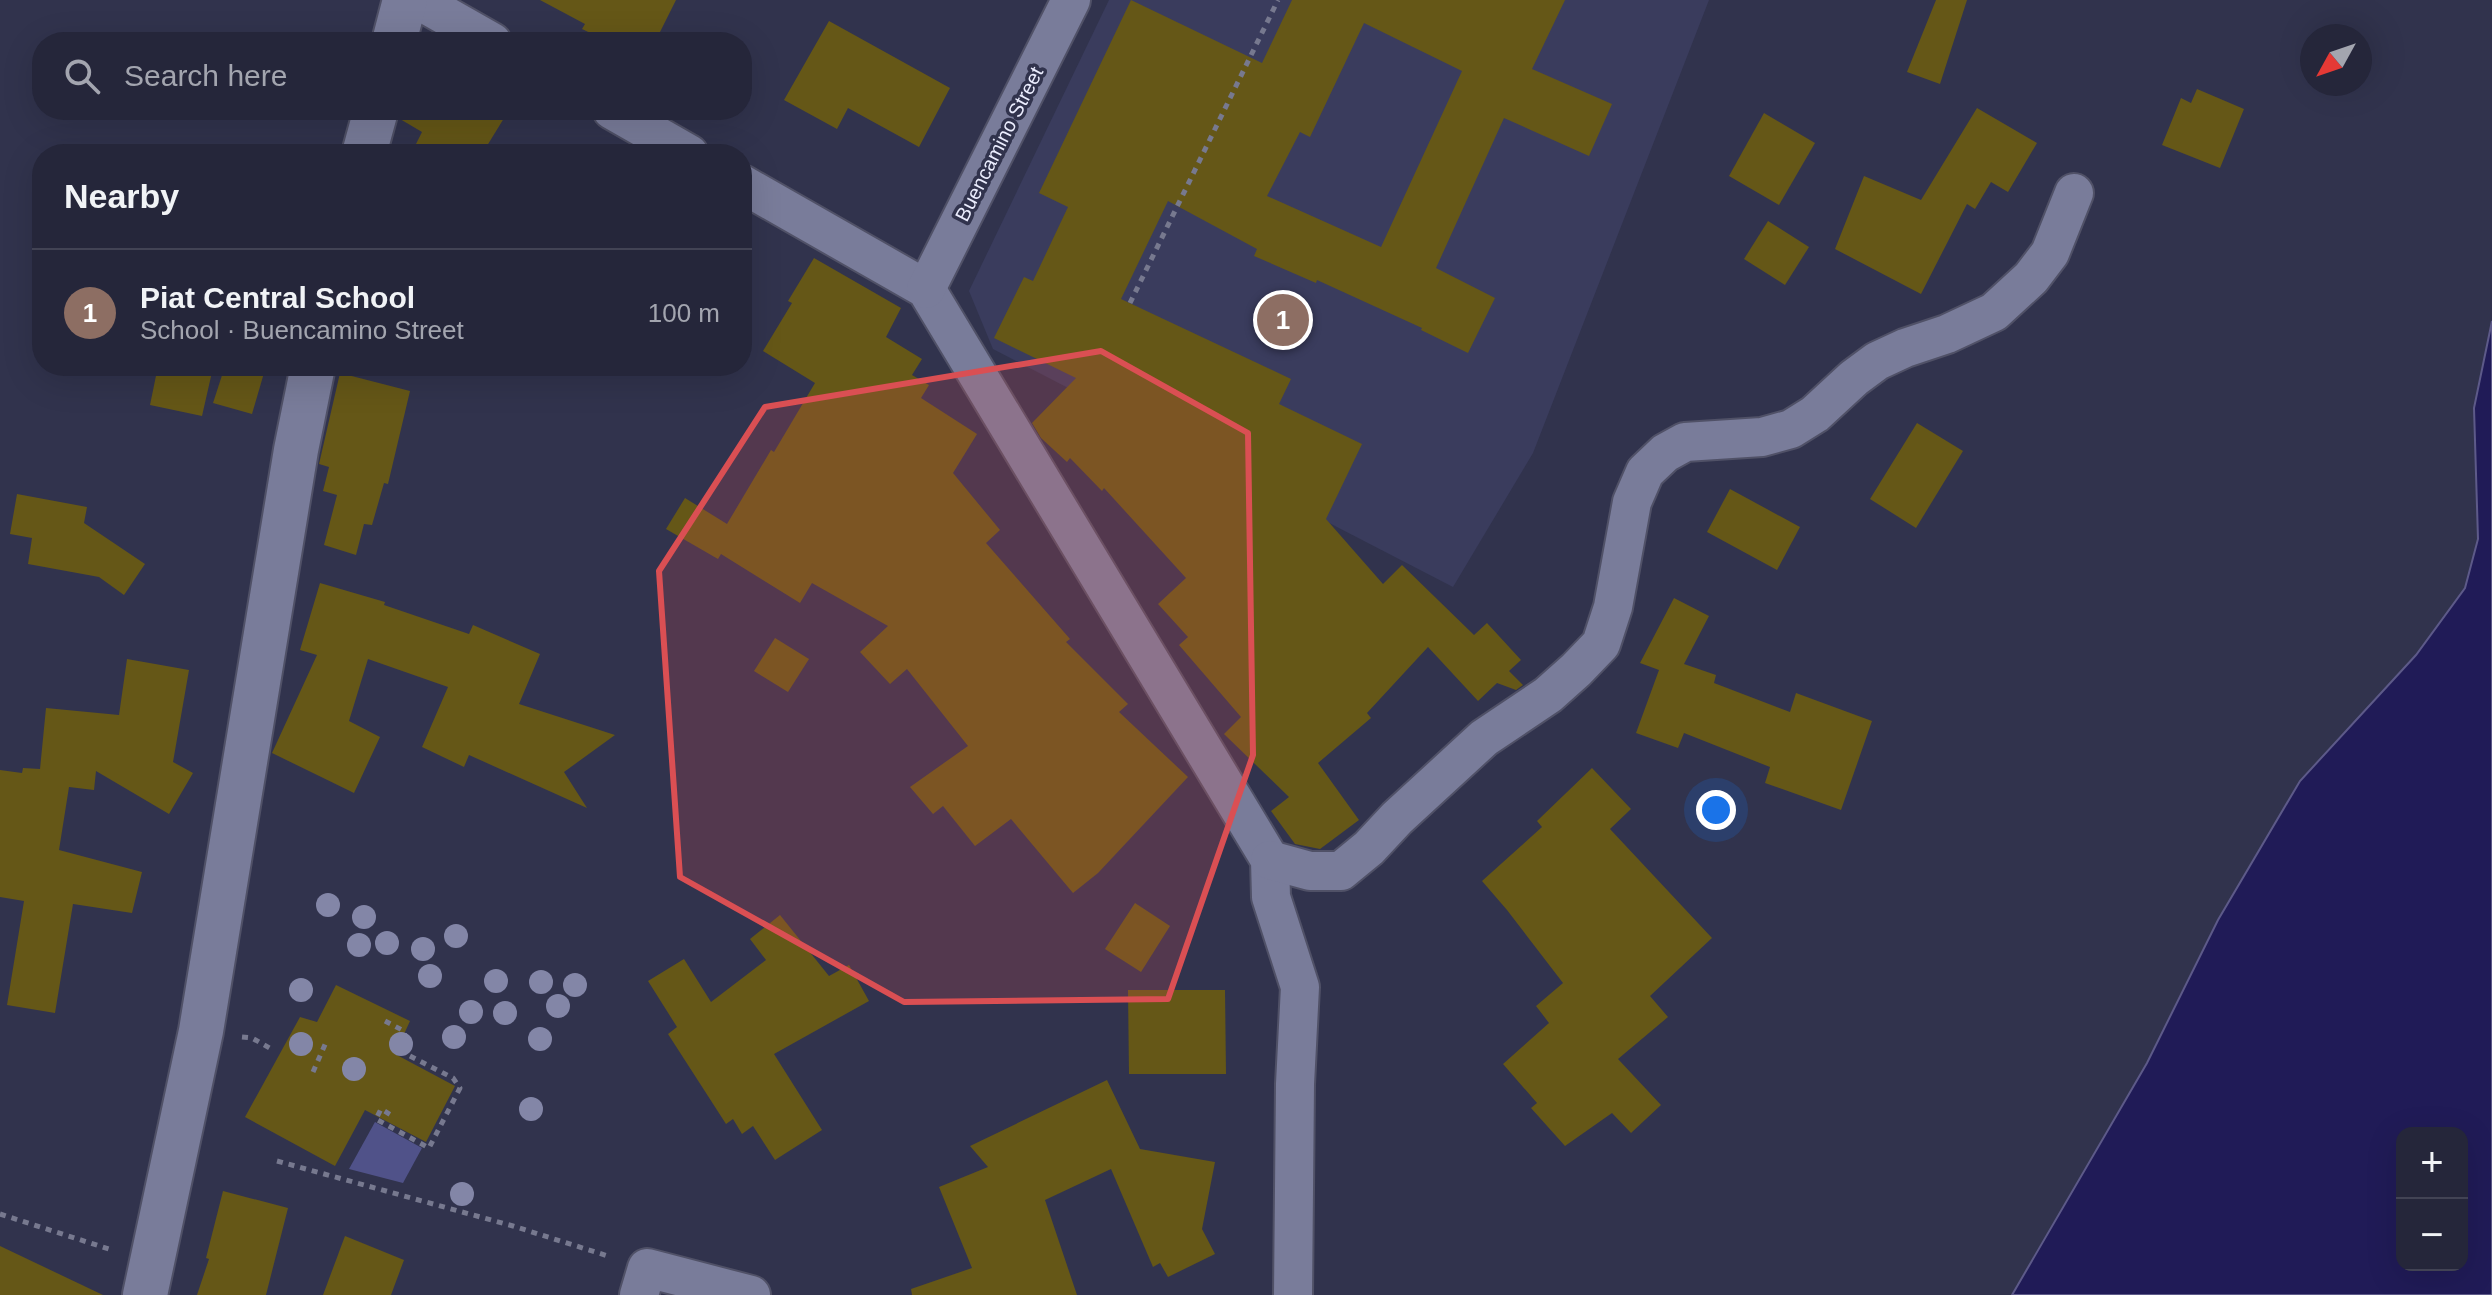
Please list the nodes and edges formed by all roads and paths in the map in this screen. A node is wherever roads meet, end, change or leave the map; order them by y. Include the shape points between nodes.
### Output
1 (405, 0) edge
2 (418, 0) edge
3 (1071, 0) edge
4 (1278, 0) edge
5 (397, 32) edge
6 (474, 32) edge
7 (373, 120) edge
8 (630, 120) edge
9 (367, 144) edge
10 (672, 144) edge
11 (752, 190) edge
12 (2074, 193) dead end
13 (926, 289) junction
14 (1130, 303) dead end
15 (311, 376) edge
16 (1270, 860) junction
17 (385, 1021) dead end
18 (252, 1038) dead end
19 (327, 1040) dead end
20 (273, 1050) dead end
21 (313, 1072) dead end
22 (391, 1115) dead end
23 (277, 1161) dead end
24 (0, 1214) edge
25 (148, 1279) edge
26 (643, 1281) edge
27 (751, 1295) edge
28 (1293, 1295) edge

1 - 5 street
2 - 6 street
3 - 13 street, Buencamino Street
4 - 14 path
7 - 9 street
8 - 10 street
11 - 13 street
12 - 16 street via 2050,253 1994,312 1877,361 1791,429 1762,437 1685,442 1665,453 1645,472 1632,502 1601,644 1576,670 1484,738 1341,871 1310,871
13 - 16 street
15 - 25 street via 201,1031
16 - 28 street via 1271,897 1300,987
17 - 22 path via 404,1031 408,1055 453,1078 460,1088 429,1148 376,1119 381,1109
18 - 20 path
19 - 21 path
23 - 26 path via 513,1226
24 - 25 path
26 - 27 street

